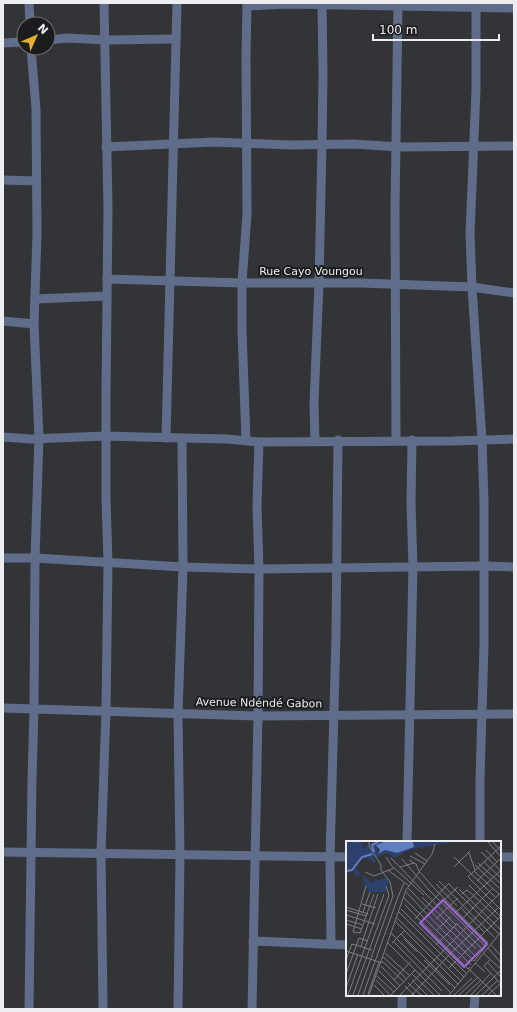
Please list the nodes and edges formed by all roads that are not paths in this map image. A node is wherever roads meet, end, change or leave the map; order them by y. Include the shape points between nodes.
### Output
1 (29, 3) edge
2 (104, 3) edge
3 (177, 3) edge
4 (247, 4) edge
5 (322, 4) edge
6 (398, 5) edge
7 (476, 6) edge
8 (514, 8) edge
9 (30, 16) edge
10 (176, 38) junction
11 (56, 39) edge
12 (105, 40) junction
13 (3, 42) edge
14 (16, 42) edge
15 (32, 56) edge
16 (246, 143) junction
17 (174, 144) junction
18 (322, 145) junction
19 (474, 146) junction
20 (514, 146) edge
21 (106, 147) junction
22 (396, 147) junction
23 (3, 180) edge
24 (36, 181) junction
25 (107, 278) junction
26 (171, 281) junction
27 (319, 283) junction
28 (242, 284) junction
29 (396, 285) junction
30 (472, 287) junction
31 (514, 292) edge
32 (107, 296) junction
33 (35, 299) junction
34 (3, 321) edge
35 (34, 324) junction
36 (106, 436) junction
37 (3, 437) edge
38 (39, 438) junction
39 (166, 438) junction
40 (182, 438) junction
41 (514, 438) edge
42 (246, 440) junction
43 (338, 440) junction
44 (396, 440) junction
45 (412, 440) junction
46 (482, 440) junction
47 (315, 441) junction
48 (259, 442) junction
49 (3, 558) edge
50 (35, 558) junction
51 (108, 562) junction
52 (484, 566) junction
53 (182, 567) junction
54 (413, 567) junction
55 (514, 567) edge
56 (337, 568) junction
57 (259, 569) junction
58 (3, 708) edge
59 (34, 710) junction
60 (106, 711) junction
61 (178, 714) junction
62 (514, 714) edge
63 (410, 715) junction
64 (482, 715) junction
65 (258, 716) junction
66 (333, 716) junction
67 (407, 841) edge
68 (480, 841) edge
69 (3, 852) edge
70 (31, 852) junction
71 (101, 852) junction
72 (180, 854) junction
73 (255, 855) junction
74 (330, 857) junction
75 (346, 857) edge
76 (514, 857) edge
77 (501, 858) edge
78 (253, 941) junction
79 (331, 944) junction
80 (346, 945) edge
81 (402, 996) edge
82 (475, 996) edge
83 (29, 1009) edge
84 (103, 1009) edge
85 (178, 1009) edge
86 (252, 1009) edge
87 (402, 1009) edge
88 (474, 1009) edge

1 - 9 street
2 - 12 street
3 - 10 street
4 - 5 street
4 - 16 street
5 - 6 street
5 - 18 street
6 - 7 street
6 - 22 street
7 - 8 street
7 - 19 street
10 - 12 street
10 - 17 street
11 - 12 street
12 - 21 street
13 - 14 street
15 - 24 street via 36,109
16 - 17 street
16 - 18 street
16 - 28 street via 247,214
17 - 21 street
17 - 26 street
18 - 22 street
18 - 27 street
19 - 20 street
19 - 22 street
19 - 30 street via 470,234
21 - 25 street
22 - 29 street
23 - 24 street
24 - 33 street
25 - 26 street, Rue Cayo Voungou
25 - 32 street
26 - 28 street, Rue Cayo Voungou
26 - 39 street
27 - 28 street, Rue Cayo Voungou
27 - 29 street, Rue Cayo Voungou
27 - 47 street
28 - 42 street
29 - 30 street, Rue Cayo Voungou
29 - 44 street
30 - 31 street, Rue Cayo Voungou
30 - 46 street
32 - 33 street
32 - 36 street
33 - 35 street
34 - 35 street
35 - 38 street
36 - 38 street
36 - 39 street
36 - 51 street
37 - 38 street
38 - 50 street
39 - 40 street
40 - 42 street
40 - 53 street
41 - 46 street
42 - 48 street
43 - 44 street
43 - 47 street
43 - 56 street
44 - 45 street
45 - 46 street
45 - 54 street
46 - 52 street
47 - 48 street
48 - 57 street
49 - 50 street
50 - 51 street
50 - 59 street
51 - 53 street
51 - 60 street
52 - 54 street
52 - 55 street
52 - 64 street
53 - 57 street
53 - 61 street
54 - 56 street
54 - 63 street
56 - 57 street
56 - 66 street
57 - 65 street
58 - 59 street, Avenue Ndéndé Gabon
59 - 60 street, Avenue Ndéndé Gabon
59 - 70 street
60 - 61 street, Avenue Ndéndé Gabon
60 - 71 street
61 - 65 street, Avenue Ndéndé Gabon
61 - 72 street
62 - 64 street, Avenue Ndéndé Gabon
63 - 64 street, Avenue Ndéndé Gabon
63 - 66 street, Avenue Ndéndé Gabon
63 - 67 street
64 - 68 street
65 - 66 street, Avenue Ndéndé Gabon
65 - 73 street
66 - 74 street
69 - 70 street
70 - 71 street
70 - 83 street
71 - 72 street
71 - 84 street
72 - 73 street
72 - 85 street
73 - 74 street
73 - 78 street
74 - 75 street
74 - 79 street
76 - 77 street
78 - 79 street
78 - 86 street
79 - 80 street
81 - 87 street
82 - 88 street

